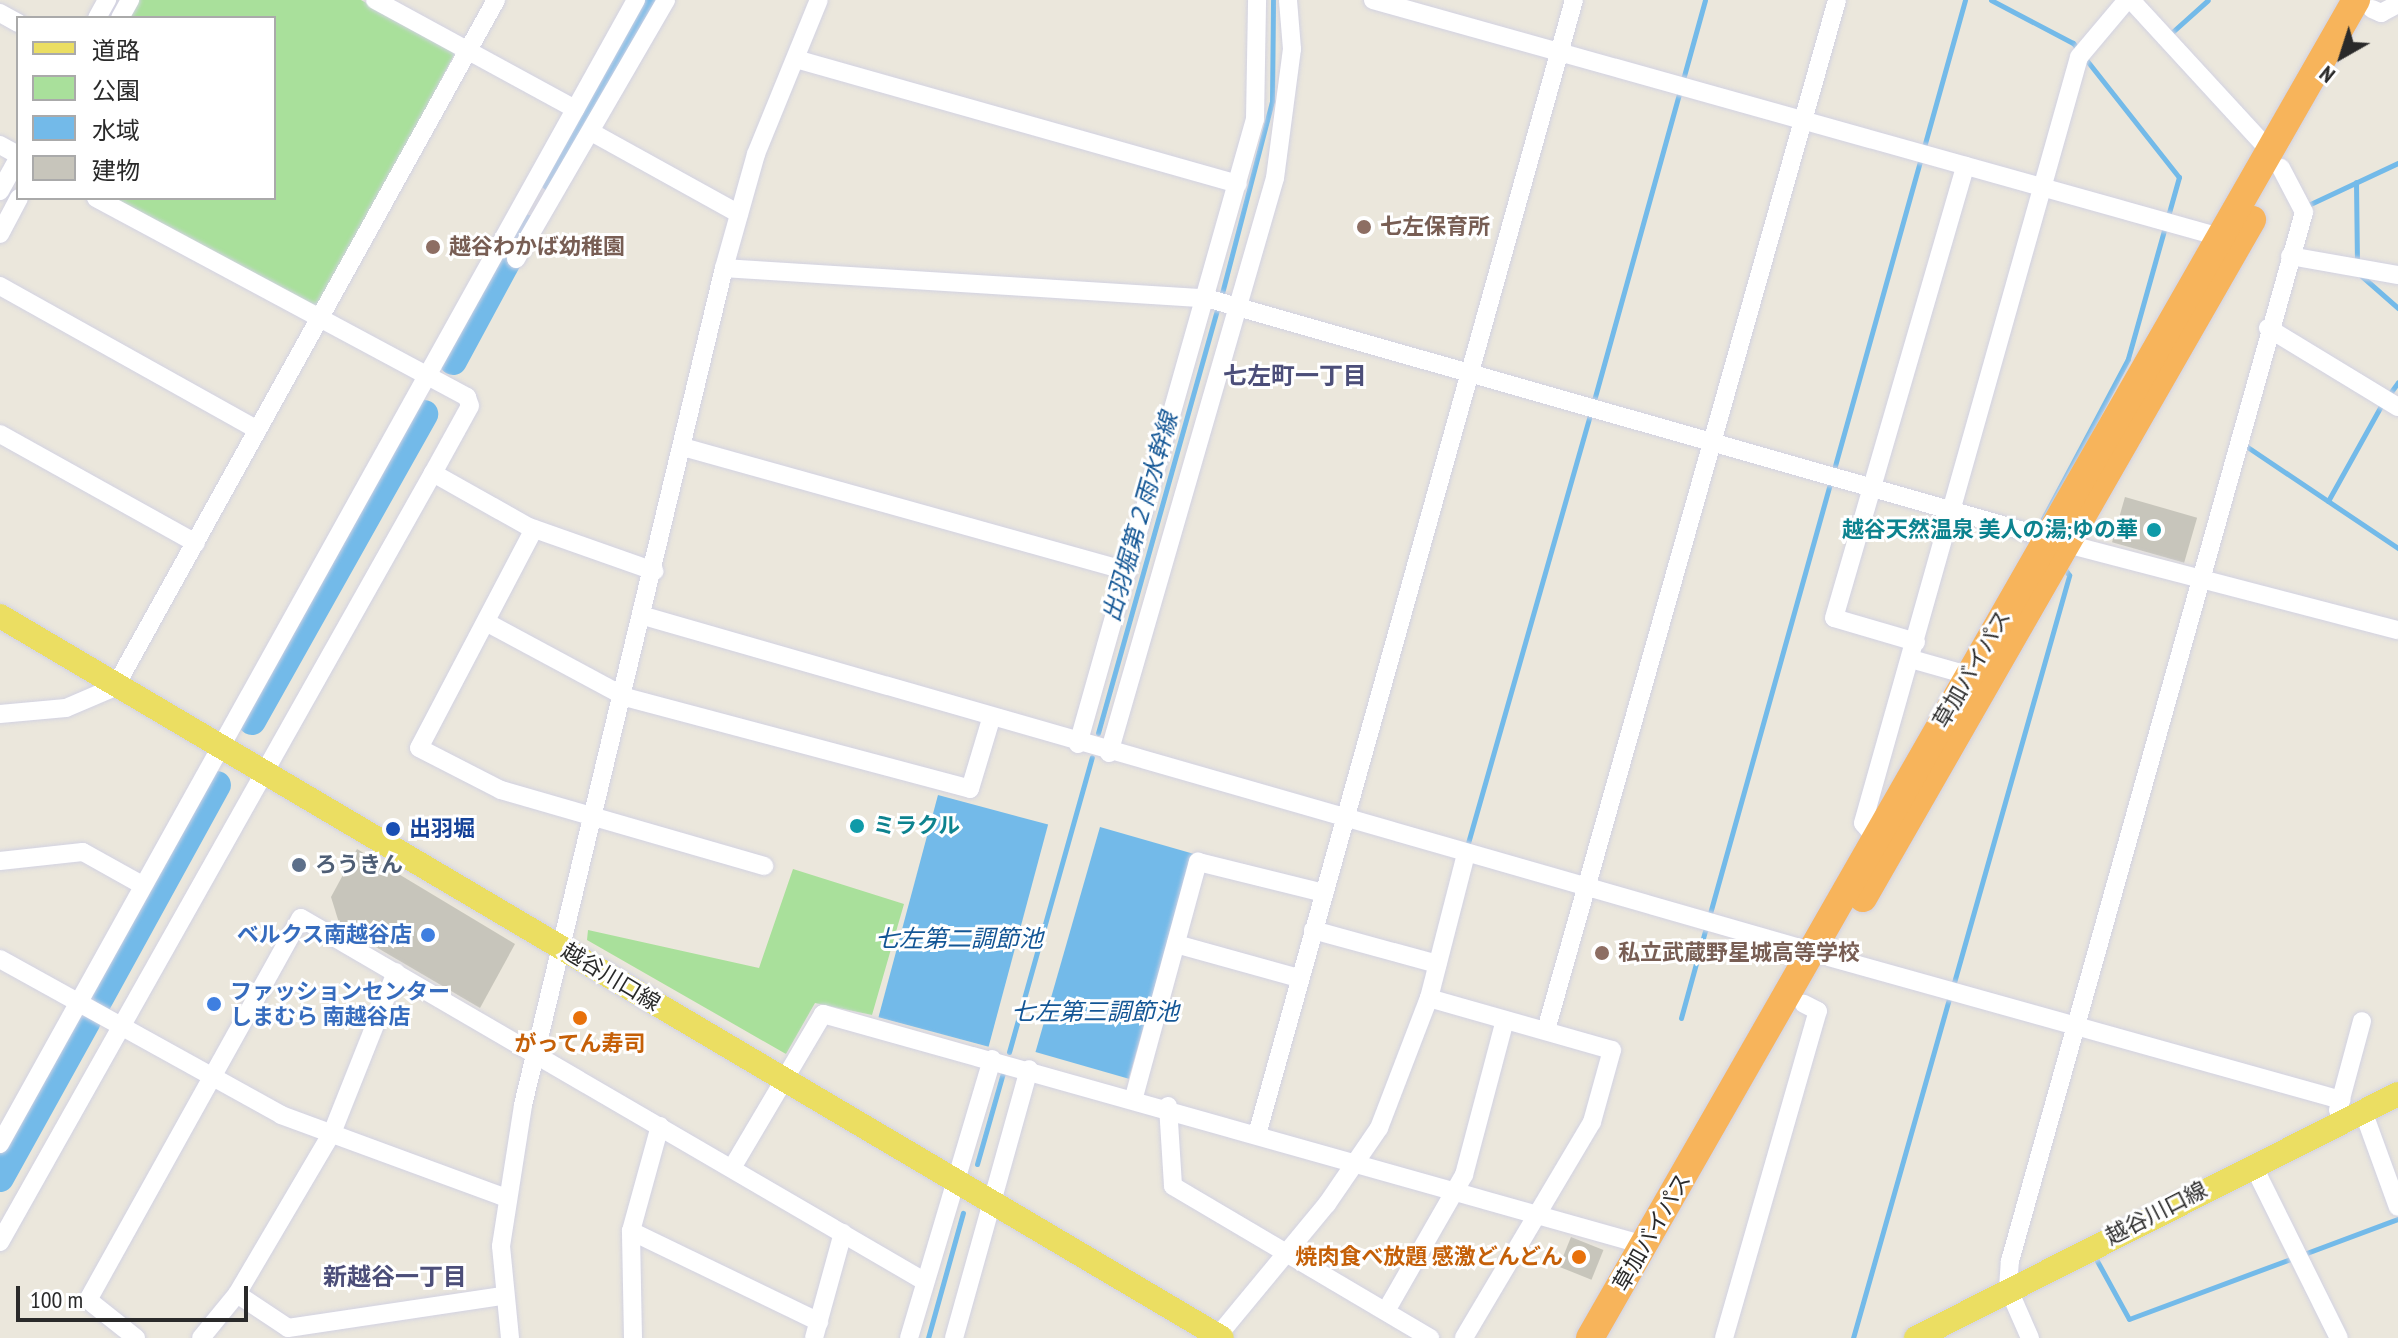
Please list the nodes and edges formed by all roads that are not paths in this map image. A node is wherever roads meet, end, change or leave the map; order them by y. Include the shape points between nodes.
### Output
1 (375, 0) edge
2 (496, 0) edge
3 (636, 0) edge
4 (666, 0) edge
5 (819, 0) edge
6 (1257, 0) edge
7 (1288, 0) edge
8 (1373, 0) edge
9 (1574, 0) edge
10 (1837, 0) edge
11 (2129, 0) edge
12 (2376, 3) edge
13 (1560, 50) junction
14 (468, 51) junction
15 (796, 59) junction
16 (575, 109) junction
17 (1805, 120) junction
18 (593, 133) junction
19 (2276, 159) junction
20 (16, 160) edge
21 (1965, 166) junction
22 (1238, 184) junction
23 (2044, 188) junction
24 (0, 191) edge
25 (18, 200) edge
26 (100, 200) edge
27 (739, 214) junction
28 (0, 234) edge
29 (2220, 237) junction
30 (2290, 256) junction
31 (516, 259) dead end
32 (724, 268) junction
33 (2398, 275) edge
34 (0, 286) edge
35 (1206, 298) junction
36 (1235, 306) junction
37 (318, 322) junction
38 (2268, 328) junction
39 (1470, 370) junction
40 (421, 378) junction
41 (2398, 407) edge
42 (258, 430) junction
43 (0, 434) edge
44 (1714, 440) junction
45 (683, 447) junction
46 (433, 473) junction
47 (1876, 487) junction
48 (1955, 508) junction
49 (534, 529) junction
50 (2058, 541) junction
51 (196, 543) junction
52 (654, 571) junction
53 (1128, 571) junction
54 (2200, 577) junction
55 (0, 616) edge
56 (644, 616) junction
57 (486, 622) junction
58 (2398, 630) edge
59 (1913, 651) junction
60 (1968, 675) junction
61 (115, 687) junction
62 (625, 697) junction
63 (0, 714) edge
64 (991, 719) junction
65 (1078, 744) junction
66 (219, 748) junction
67 (1109, 753) junction
68 (1881, 758) junction
69 (262, 774) junction
70 (1911, 774) junction
71 (596, 817) junction
72 (1345, 820) junction
73 (1875, 837) junction
74 (1466, 854) junction
75 (0, 861) edge
76 (764, 866) dead end
77 (142, 885) junction
78 (1587, 889) junction
79 (1324, 893) junction
80 (1313, 930) junction
81 (1176, 944) junction
82 (564, 949) junction
83 (1820, 954) junction
84 (0, 959) edge
85 (1437, 964) junction
86 (396, 972) junction
87 (1299, 978) junction
88 (1429, 998) junction
89 (1804, 1004) junction
90 (75, 1007) junction
91 (1505, 1020) junction
92 (2362, 1021) dead end
93 (2073, 1026) junction
94 (119, 1027) junction
95 (1546, 1030) junction
96 (537, 1053) junction
97 (992, 1059) junction
98 (1029, 1069) junction
99 (211, 1076) junction
100 (784, 1081) junction
101 (2398, 1094) edge
102 (1134, 1097) junction
103 (2352, 1105) junction
104 (1168, 1106) junction
105 (660, 1126) junction
106 (1258, 1131) junction
107 (332, 1133) junction
108 (0, 1144) edge
109 (1359, 1160) junction
110 (2253, 1165) junction
111 (732, 1168) junction
112 (954, 1181) junction
113 (1458, 1188) junction
114 (504, 1197) junction
115 (992, 1203) junction
116 (2398, 1207) edge
117 (1539, 1210) junction
118 (631, 1231) junction
119 (843, 1233) junction
120 (0, 1242) edge
121 (1644, 1245) junction
122 (1287, 1253) junction
123 (924, 1281) junction
124 (2008, 1288) junction
125 (237, 1294) junction
126 (503, 1296) junction
127 (1386, 1311) junction
128 (816, 1330) edge
129 (1219, 1337) edge
130 (136, 1338) edge
131 (201, 1338) edge
132 (510, 1338) edge
133 (633, 1338) edge
134 (909, 1338) edge
135 (954, 1338) edge
136 (1430, 1338) edge
137 (1464, 1338) edge
138 (1590, 1338) edge
139 (1612, 1338) edge
140 (1724, 1338) edge
141 (1916, 1338) edge
142 (2030, 1338) edge
143 (2339, 1338) edge

1 - 14 street
2 - 14 street
3 - 16 street
4 - 18 street
5 - 15 street
6 - 22 street via 1258,95
7 - 36 street via 1292,49 1278,163
8 - 13 street
9 - 13 street
10 - 17 street
11 - 19 street
11 - 23 street via 2079,57
12 - 19 highway, 草加バイパス
13 - 17 street
13 - 39 street
14 - 16 street
14 - 37 street
15 - 22 street
15 - 27 street
16 - 40 street
17 - 21 street
17 - 44 street
18 - 27 street
18 - 31 street
19 - 29 highway, 草加バイパス
19 - 30 street via 2304,199
19 - 50 highway, 草加バイパス
20 - 24 street
21 - 23 street
21 - 47 street
22 - 35 street
23 - 29 street
23 - 48 street
25 - 28 street
26 - 37 street
27 - 32 street
29 - 50 highway, 草加バイパス
30 - 33 street
30 - 38 street
32 - 35 street
32 - 45 street
34 - 42 street
35 - 36 street
35 - 53 street
36 - 39 street
36 - 67 street
37 - 40 street
37 - 42 street
38 - 41 street
38 - 54 street
39 - 44 street
39 - 72 street
40 - 46 street via 467,397 470,406
40 - 66 street
42 - 51 street
43 - 51 street
44 - 47 street
44 - 78 street
45 - 52 street
45 - 53 street
46 - 49 street
46 - 69 street
47 - 48 street
47 - 59 street via 1834,618
48 - 50 street
48 - 59 street
49 - 52 street
49 - 57 street
50 - 54 street
50 - 60 highway, 草加バイパス
50 - 83 highway, 草加バイパス
51 - 61 street
52 - 56 street
53 - 65 street
54 - 58 street
54 - 93 street
55 - 61 main road, 越谷川口線
56 - 62 street
56 - 64 street
57 - 62 street
57 - 71 street via 419,748 501,790
59 - 60 street
59 - 68 street
60 - 70 highway, 草加バイパス
61 - 63 street via 66,708
61 - 66 main road, 越谷川口線
62 - 64 street via 970,789
62 - 71 street
64 - 65 street
65 - 67 street
66 - 69 main road, 越谷川口線
66 - 77 street
67 - 72 street
68 - 70 street
68 - 73 street via 1863,823
69 - 82 main road, 越谷川口線
69 - 94 street
70 - 73 highway, 草加バイパス
71 - 76 street
71 - 82 street
72 - 74 street
72 - 79 street
73 - 83 highway, 草加バイパス
74 - 78 street
74 - 85 street
75 - 77 street via 83,852
77 - 90 street
78 - 83 street
78 - 95 street
79 - 80 street
79 - 81 street via 1198,862
80 - 85 street
80 - 87 street
81 - 87 street
81 - 102 street
82 - 96 street
82 - 100 main road, 越谷川口線
83 - 89 highway, 草加バイパス
83 - 93 street
83 - 121 highway, 草加バイパス
84 - 90 street
85 - 88 street
86 - 96 street
86 - 99 street via 301,918
86 - 107 street
87 - 106 street
88 - 91 street
88 - 109 street via 1395,1093
89 - 139 highway, 草加バイパス
89 - 140 street via 1818,1011
90 - 94 street
90 - 108 street
91 - 95 street
91 - 113 street
92 - 103 street
93 - 103 street
93 - 124 street
94 - 99 street
94 - 120 street
95 - 117 street via 1612,1050 1592,1122
96 - 105 street
96 - 114 street
97 - 98 street
97 - 100 street via 823,1014
97 - 112 street
98 - 102 street
98 - 115 street
99 - 107 street via 281,1115
99 - 130 street via 88,1300
100 - 111 street
100 - 112 main road, 越谷川口線
101 - 103 main road, 越谷川口線
102 - 104 street
103 - 110 main road, 越谷川口線 via 2334,1124
103 - 116 street
104 - 106 street
104 - 122 street via 1173,1186
105 - 111 street
105 - 118 street
106 - 109 street
107 - 114 street
107 - 125 street
109 - 113 street
109 - 122 street
110 - 124 main road, 越谷川口線
110 - 143 street
111 - 119 street
112 - 115 main road, 越谷川口線
112 - 123 street
113 - 117 street
113 - 127 street
114 - 126 street
115 - 129 main road, 越谷川口線
115 - 135 street
117 - 121 street
117 - 137 street
118 - 128 street
118 - 133 street
119 - 123 street
119 - 128 street
121 - 138 highway, 草加バイパス
122 - 127 street
122 - 129 street
123 - 134 street
124 - 141 main road, 越谷川口線
124 - 142 street
125 - 126 street via 288,1328
125 - 131 street
126 - 132 street
127 - 136 street

